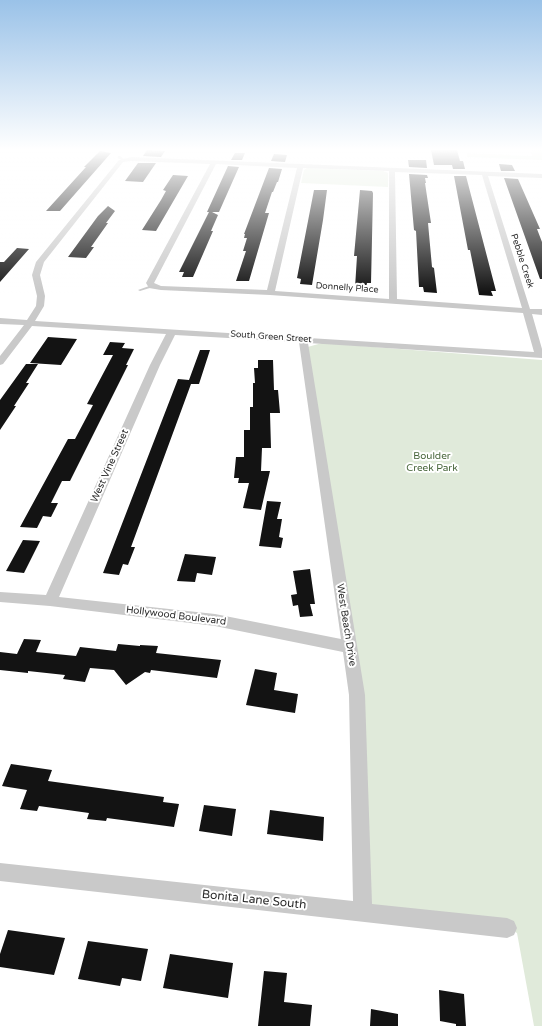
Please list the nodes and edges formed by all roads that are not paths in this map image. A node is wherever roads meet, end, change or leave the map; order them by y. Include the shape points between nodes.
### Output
1 (91, 198) edge
2 (195, 198) edge
3 (293, 198) edge
4 (392, 198) edge
5 (492, 198) edge
6 (152, 286) junction
7 (140, 290) dead end
8 (270, 293) junction
9 (393, 301) junction
10 (527, 311) junction
11 (542, 312) edge
12 (0, 321) edge
13 (30, 323) junction
14 (172, 331) junction
15 (303, 340) junction
16 (541, 355) edge
17 (0, 362) edge
18 (0, 597) edge
19 (50, 601) junction
20 (349, 647) junction
21 (0, 872) edge
22 (363, 912) junction
23 (508, 928) dead end

1 - 13 street via 40,262 36,276 41,296 40,306
2 - 6 street via 151,281
3 - 8 street
4 - 9 street
5 - 10 street, Pebble Creek
6 - 7 lane
6 - 8 street, Donnelly Place
8 - 9 street, Donnelly Place
9 - 10 street, Donnelly Place
10 - 11 street, Donnelly Place
10 - 16 street, Pebble Creek
12 - 13 street, South Green Street
13 - 14 street, South Green Street
13 - 17 street
14 - 15 street, South Green Street
14 - 19 street, West Vine Street
15 - 16 street, South Green Street
15 - 20 street, West Beach Drive
18 - 19 street, Hollywood Boulevard
19 - 20 street, Hollywood Boulevard via 215,620
20 - 22 street, West Beach Drive via 356,694
21 - 22 street, Bonita Lane South
22 - 23 street, Bonita Lane South

